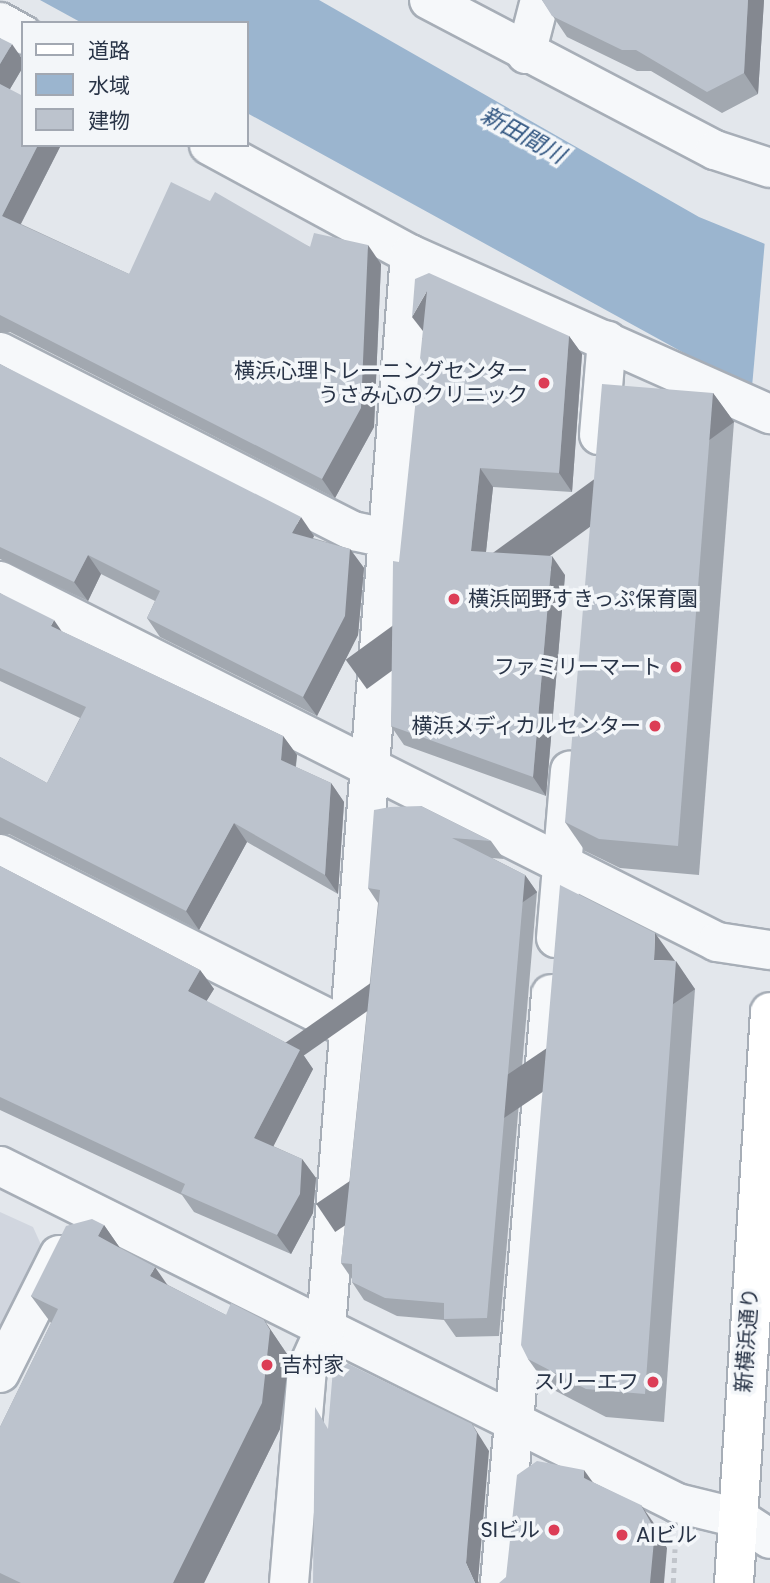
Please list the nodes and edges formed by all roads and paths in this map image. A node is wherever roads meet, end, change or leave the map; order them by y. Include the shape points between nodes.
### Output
1 (429, 0) edge
2 (540, 0) edge
3 (0, 22) edge
4 (21, 34) edge
5 (526, 54) junction
6 (213, 147) edge
7 (770, 168) edge
8 (410, 254) junction
9 (607, 340) junction
10 (0, 352) edge
11 (770, 414) edge
12 (595, 477) edge
13 (390, 539) junction
14 (0, 580) edge
15 (573, 736) edge
16 (369, 770) junction
17 (0, 855) edge
18 (563, 863) junction
19 (770, 950) edge
20 (770, 1013) edge
21 (349, 1029) junction
22 (0, 1166) edge
23 (83, 1206) junction
24 (326, 1327) junction
25 (0, 1373) edge
26 (514, 1420) junction
27 (754, 1515) edge
28 (770, 1539) edge
29 (676, 1544) dead end
30 (289, 1583) edge
31 (500, 1583) edge
32 (673, 1583) edge
33 (734, 1583) edge

1 - 5 street
2 - 5 street
3 - 4 street
5 - 7 street via 715,150
6 - 8 street
8 - 9 street
8 - 13 street
9 - 11 street
9 - 12 street
10 - 13 street via 352,531
13 - 16 street
14 - 16 street
15 - 18 street
16 - 18 street
16 - 21 street
17 - 21 street
18 - 19 street via 717,942
18 - 26 street
20 - 27 main road, 新横浜通り
21 - 24 street
22 - 23 street
23 - 24 street
23 - 25 street
24 - 26 street
24 - 30 street via 307,1369
26 - 27 street via 677,1503
26 - 31 street
27 - 28 street
27 - 33 main road, 新横浜通り
29 - 32 path

